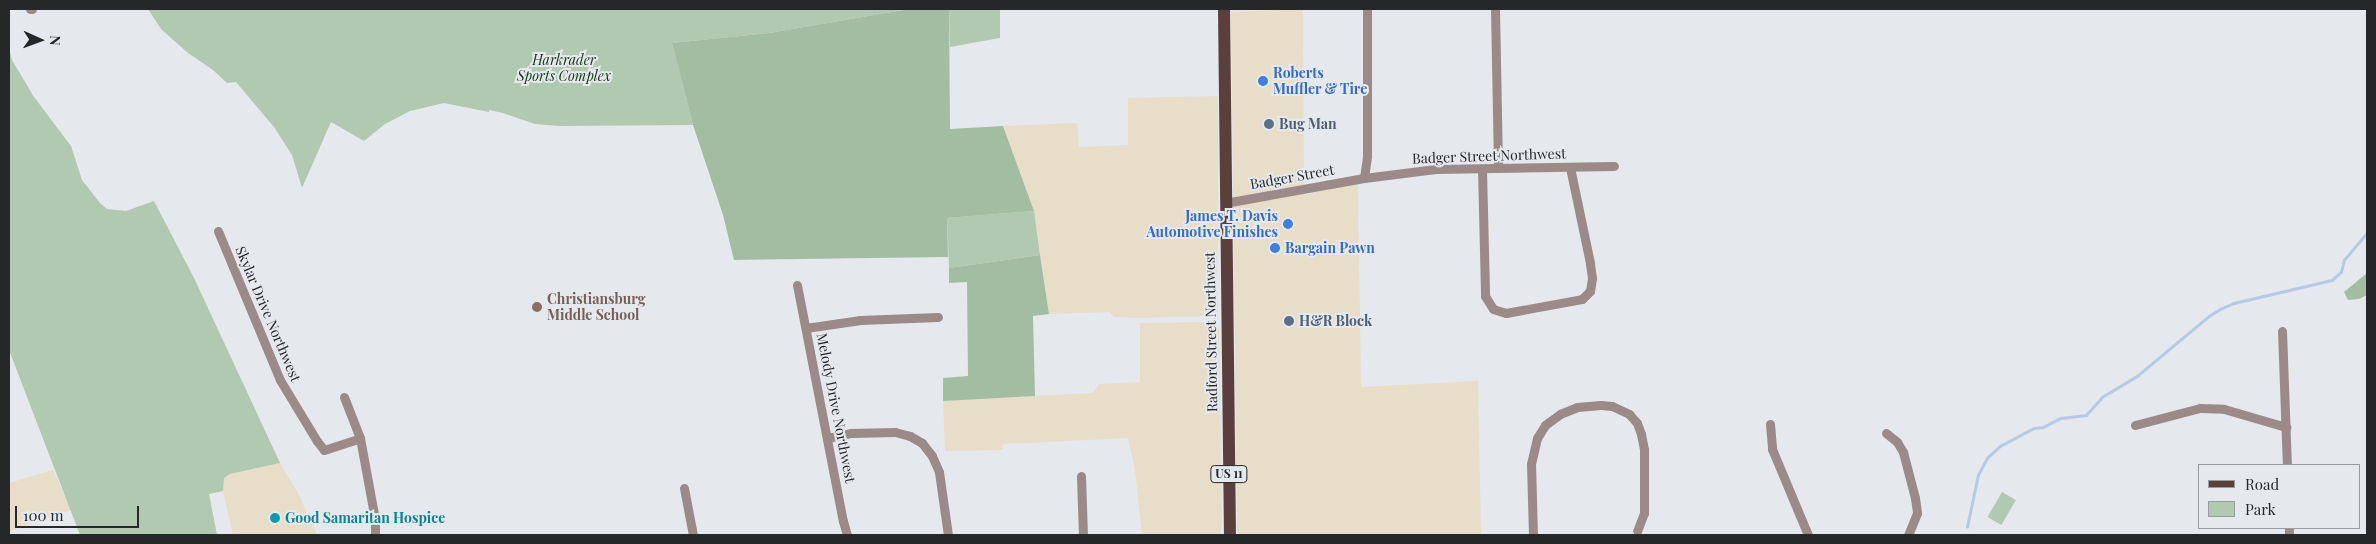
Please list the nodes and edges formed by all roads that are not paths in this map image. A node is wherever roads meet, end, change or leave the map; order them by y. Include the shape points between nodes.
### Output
1 (1224, 9) edge
2 (1367, 9) edge
3 (1495, 9) edge
4 (1614, 166) dead end
5 (1570, 167) junction
6 (1498, 168) junction
7 (1482, 169) junction
8 (1364, 178) junction
9 (1225, 203) junction
10 (218, 231) dead end
11 (797, 285) dead end
12 (938, 317) dead end
13 (806, 328) junction
14 (2282, 331) dead end
15 (344, 397) dead end
16 (1770, 424) dead end
17 (2136, 425) dead end
18 (2286, 427) junction
19 (1886, 433) dead end
20 (360, 438) junction
21 (828, 438) junction
22 (2287, 464) edge
23 (1081, 476) dead end
24 (684, 488) dead end
25 (1637, 531) dead end
26 (373, 535) edge
27 (693, 535) edge
28 (848, 535) edge
29 (948, 535) edge
30 (1083, 535) edge
31 (1230, 535) edge
32 (1533, 535) edge
33 (1808, 535) edge
34 (1908, 535) edge

1 - 9 main road, Radford Street Northwest / US 11
2 - 8 street via 1368,156
3 - 6 street
4 - 5 street, Badger Street Northwest
5 - 6 street, Badger Street Northwest
5 - 7 street via 1590,263 1590,291 1582,299 1506,313 1493,309 1485,296
6 - 7 street, Badger Street Northwest
7 - 8 street, Badger Street Northwest via 1435,169
8 - 9 street, Badger Street
9 - 31 main road, Radford Street Northwest / US 11
10 - 20 street, Skylar Drive Northwest via 280,380 317,441 324,450
11 - 13 street, Melody Drive Northwest
12 - 13 street via 860,320
13 - 21 street, Melody Drive Northwest
14 - 18 street
15 - 20 street
16 - 33 street via 1772,449
17 - 18 street via 2200,408 2224,409
18 - 22 street
19 - 34 street via 1903,452 1915,498 1917,514
20 - 26 street via 374,520
21 - 28 street, Melody Drive Northwest
21 - 29 street via 895,432 922,443 939,472
23 - 30 street
24 - 27 street
25 - 32 street via 1644,513 1641,434 1629,414 1601,405 1560,414 1545,425 1537,438 1531,464

